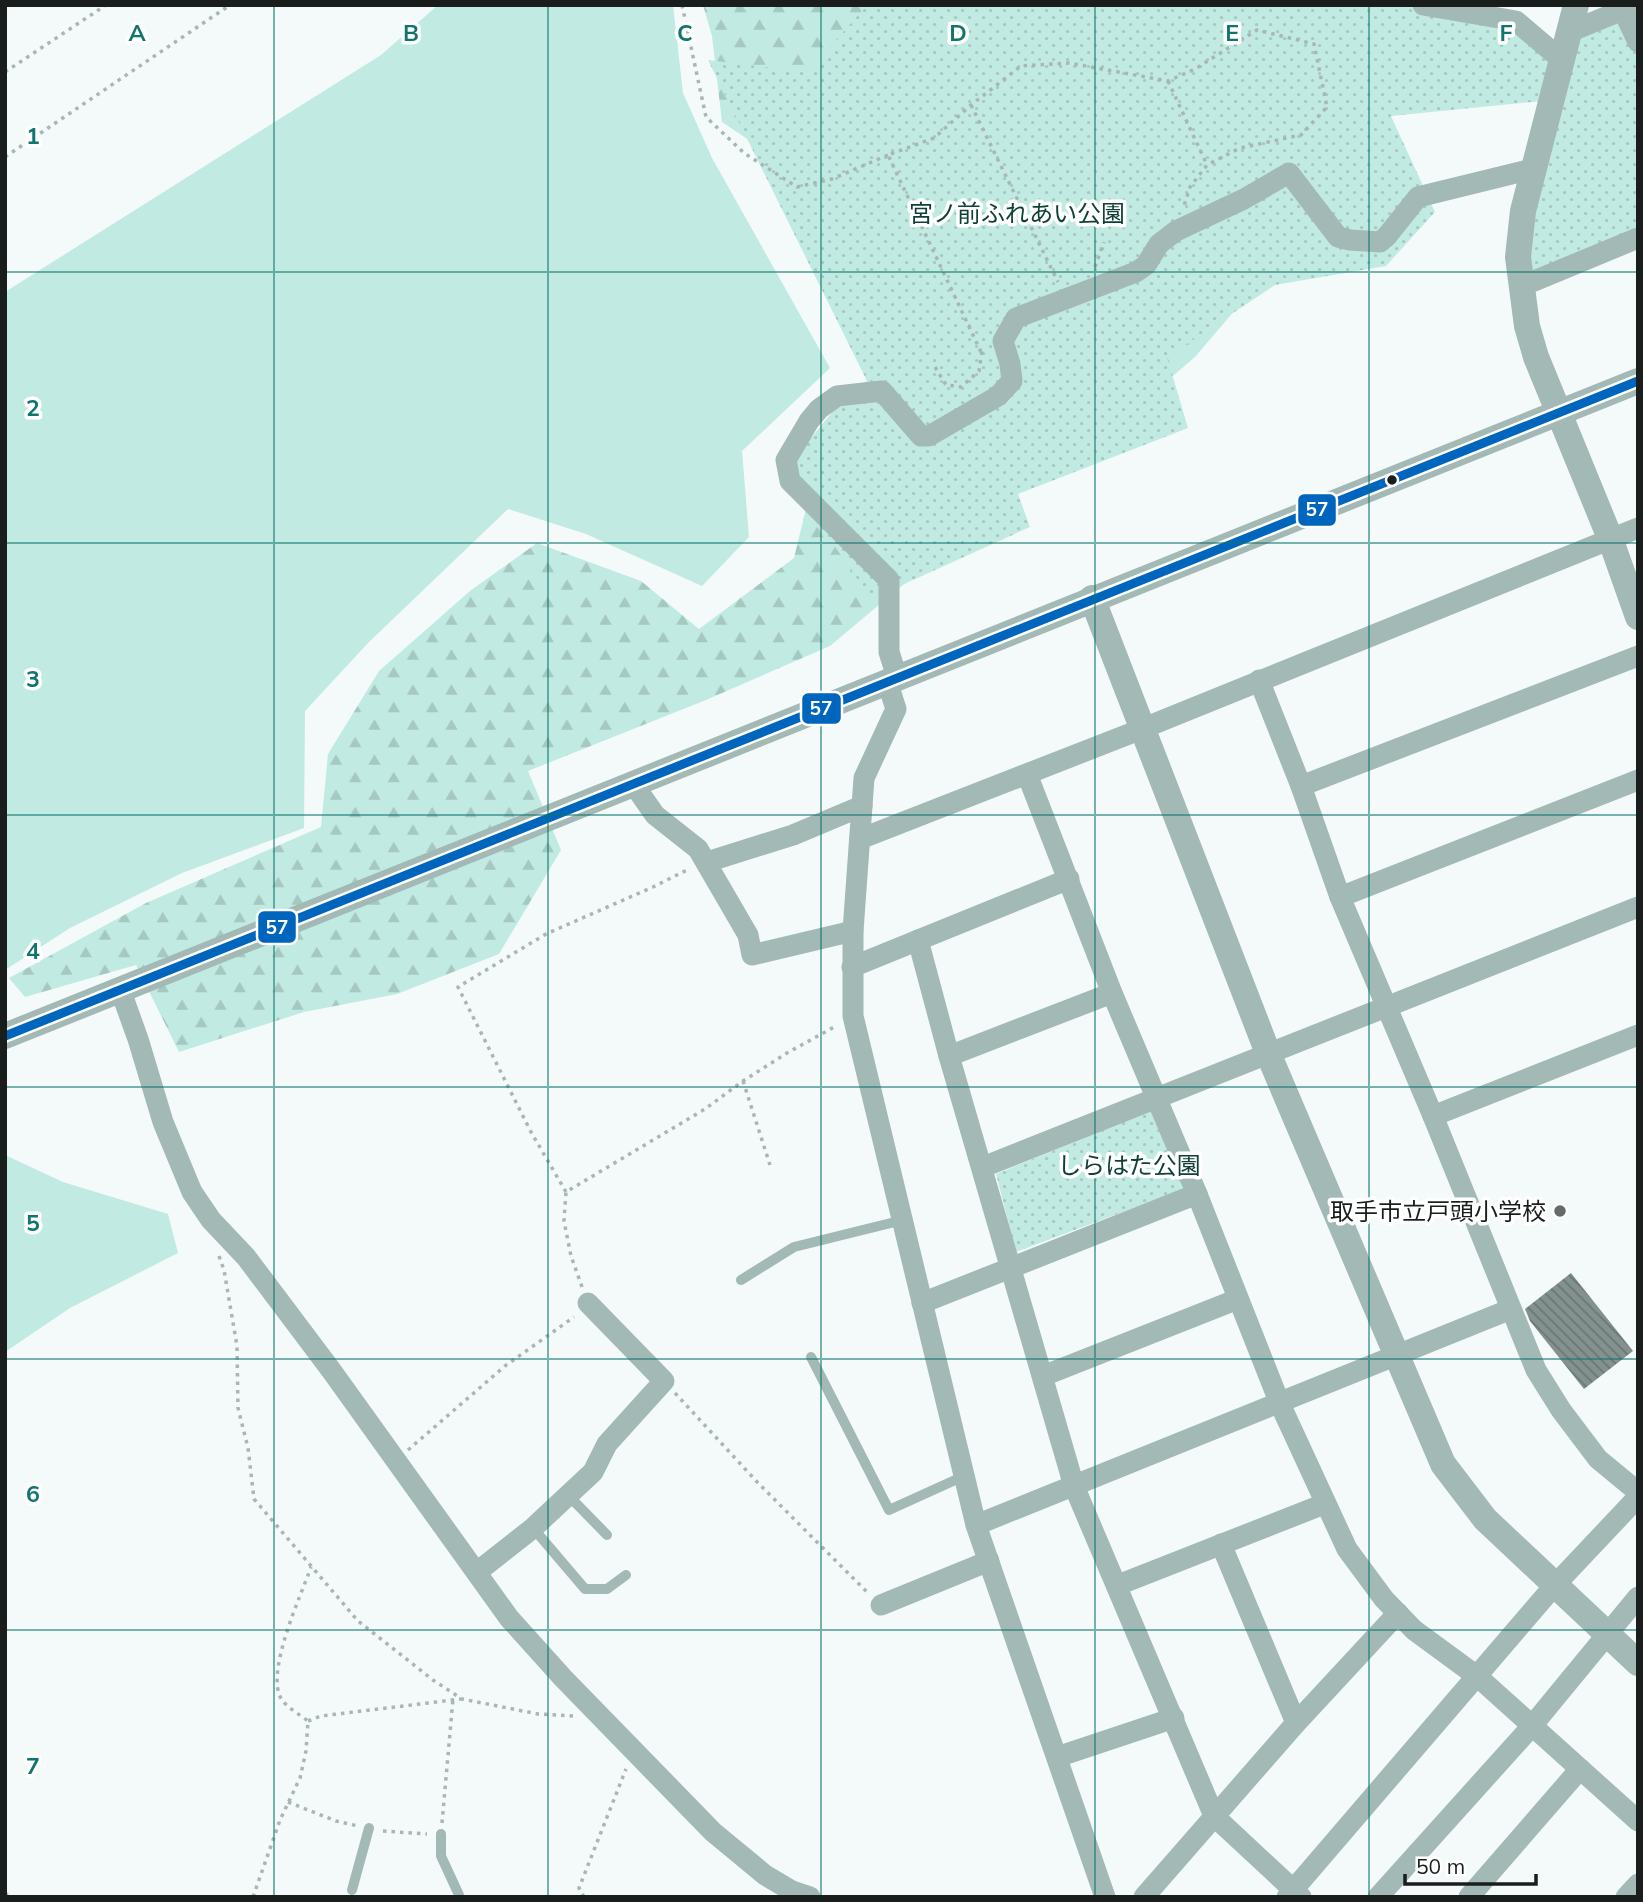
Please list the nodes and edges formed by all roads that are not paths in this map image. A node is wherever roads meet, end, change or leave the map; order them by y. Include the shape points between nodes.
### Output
1 (1423, 5) edge
2 (1576, 5) edge
3 (1629, 8) edge
4 (1569, 32) junction
5 (1638, 42) edge
6 (1563, 61) junction
7 (1532, 169) junction
8 (1638, 239) edge
9 (1522, 286) junction
10 (1638, 381) edge
11 (1560, 412) junction
12 (1638, 528) edge
13 (1610, 538) junction
14 (1092, 598) junction
15 (1638, 617) edge
16 (1638, 656) edge
17 (892, 679) junction
18 (1259, 680) junction
19 (1143, 727) junction
20 (1027, 774) junction
21 (1638, 780) edge
22 (634, 785) junction
23 (1301, 786) junction
24 (862, 806) junction
25 (860, 839) junction
26 (707, 862) junction
27 (1069, 879) junction
28 (1340, 897) junction
29 (1638, 907) edge
30 (853, 931) junction
31 (918, 940) junction
32 (852, 967) junction
33 (120, 989) junction
34 (1112, 993) junction
35 (1387, 1005) junction
36 (1638, 1035) edge
37 (5, 1036) edge
38 (1268, 1053) junction
39 (949, 1056) junction
40 (1157, 1097) junction
41 (1433, 1116) junction
42 (983, 1167) junction
43 (1196, 1194) junction
44 (903, 1220) junction
45 (1013, 1268) junction
46 (741, 1280) dead end
47 (1238, 1299) junction
48 (587, 1303) road end
49 (922, 1303) junction
50 (1511, 1309) junction
51 (810, 1357) dead end
52 (1395, 1357) junction
53 (1043, 1376) junction
54 (1280, 1404) junction
55 (964, 1476) junction
56 (1074, 1486) junction
57 (1638, 1494) edge
58 (568, 1495) junction
59 (1324, 1504) junction
60 (976, 1525) junction
61 (533, 1528) junction
62 (607, 1535) dead end
63 (1222, 1544) junction
64 (989, 1561) junction
65 (477, 1572) junction
66 (626, 1575) dead end
67 (1118, 1585) junction
68 (1554, 1586) junction
69 (1638, 1597) edge
70 (881, 1605) road end
71 (1398, 1613) junction
72 (1606, 1636) junction
73 (1638, 1664) edge
74 (1478, 1677) junction
75 (1174, 1718) junction
76 (1296, 1723) junction
77 (1531, 1727) junction
78 (1057, 1757) junction
79 (1580, 1769) junction
80 (1214, 1816) junction
81 (1638, 1821) edge
82 (369, 1828) road end
83 (441, 1834) road end
84 (1638, 1884) edge
85 (352, 1890) dead end
86 (1294, 1894) edge
87 (459, 1895) edge
88 (810, 1897) edge
89 (1105, 1897) edge
90 (1144, 1897) edge
91 (1378, 1897) edge
92 (1469, 1897) edge
93 (1626, 1897) edge

1 - 6 street via 1516,21
2 - 4 street
3 - 4 street
3 - 5 street
4 - 6 street
6 - 7 street
7 - 9 street via 1518,257
7 - 17 street via 1418,197 1380,242 1338,237 1289,173 1176,231 1136,272 1016,318 1003,341 1012,382 998,396 929,436 921,436 882,391 837,396 820,409 786,460 790,481 889,580
8 - 9 street
9 - 11 street via 1536,357
10 - 11 street
11 - 13 street
11 - 14 street
12 - 13 street
13 - 15 street
13 - 18 street
14 - 17 street
14 - 19 street
16 - 23 street
17 - 22 street
17 - 24 street via 896,709 864,778
18 - 19 street
18 - 23 street
19 - 20 street
19 - 38 street
20 - 25 street
20 - 27 street
21 - 28 street
22 - 26 street via 655,815 698,849
22 - 33 street
23 - 28 street
24 - 25 street
24 - 26 street via 793,835
25 - 30 street
26 - 30 street via 748,935 752,955
27 - 31 street
27 - 34 street
28 - 35 street
29 - 35 street
30 - 32 street
31 - 32 street
31 - 39 street
32 - 44 street via 853,1016
33 - 37 street
33 - 65 street via 173,1150 192,1192 246,1257
34 - 39 street
34 - 40 street
35 - 38 street
35 - 41 street
36 - 41 street
38 - 40 street
38 - 52 street
39 - 42 street
40 - 42 street
40 - 43 street
41 - 50 street
42 - 45 street
43 - 45 street
43 - 47 street
44 - 46 lane via 794,1247
44 - 49 street
45 - 49 street
45 - 53 street
47 - 53 street
47 - 54 street
48 - 58 street via 664,1381 607,1444 593,1472
49 - 55 street
50 - 52 street
50 - 57 street via 1536,1370 1561,1410 1598,1459
51 - 55 lane via 889,1510
52 - 54 street
52 - 68 street via 1443,1464 1485,1519
53 - 56 street
54 - 56 street
54 - 59 street
55 - 60 street
56 - 60 street
56 - 67 street
57 - 68 street
58 - 61 street
58 - 62 lane
59 - 63 street
59 - 71 street via 1347,1549
60 - 64 street
61 - 65 street
61 - 66 lane via 585,1589 607,1589
63 - 67 street
63 - 76 street
64 - 70 street
64 - 78 street
65 - 88 street via 509,1618 563,1678 713,1832 765,1875
67 - 75 street
68 - 72 street
68 - 74 street
69 - 72 street
71 - 74 street
71 - 76 street
72 - 73 street
72 - 77 street
74 - 77 street
74 - 86 street
75 - 78 street
75 - 80 street
76 - 80 street
77 - 79 street
77 - 91 street
78 - 89 street
79 - 81 street
79 - 92 street
80 - 86 street
80 - 90 street
82 - 85 lane
83 - 87 lane via 441,1856
84 - 93 street

